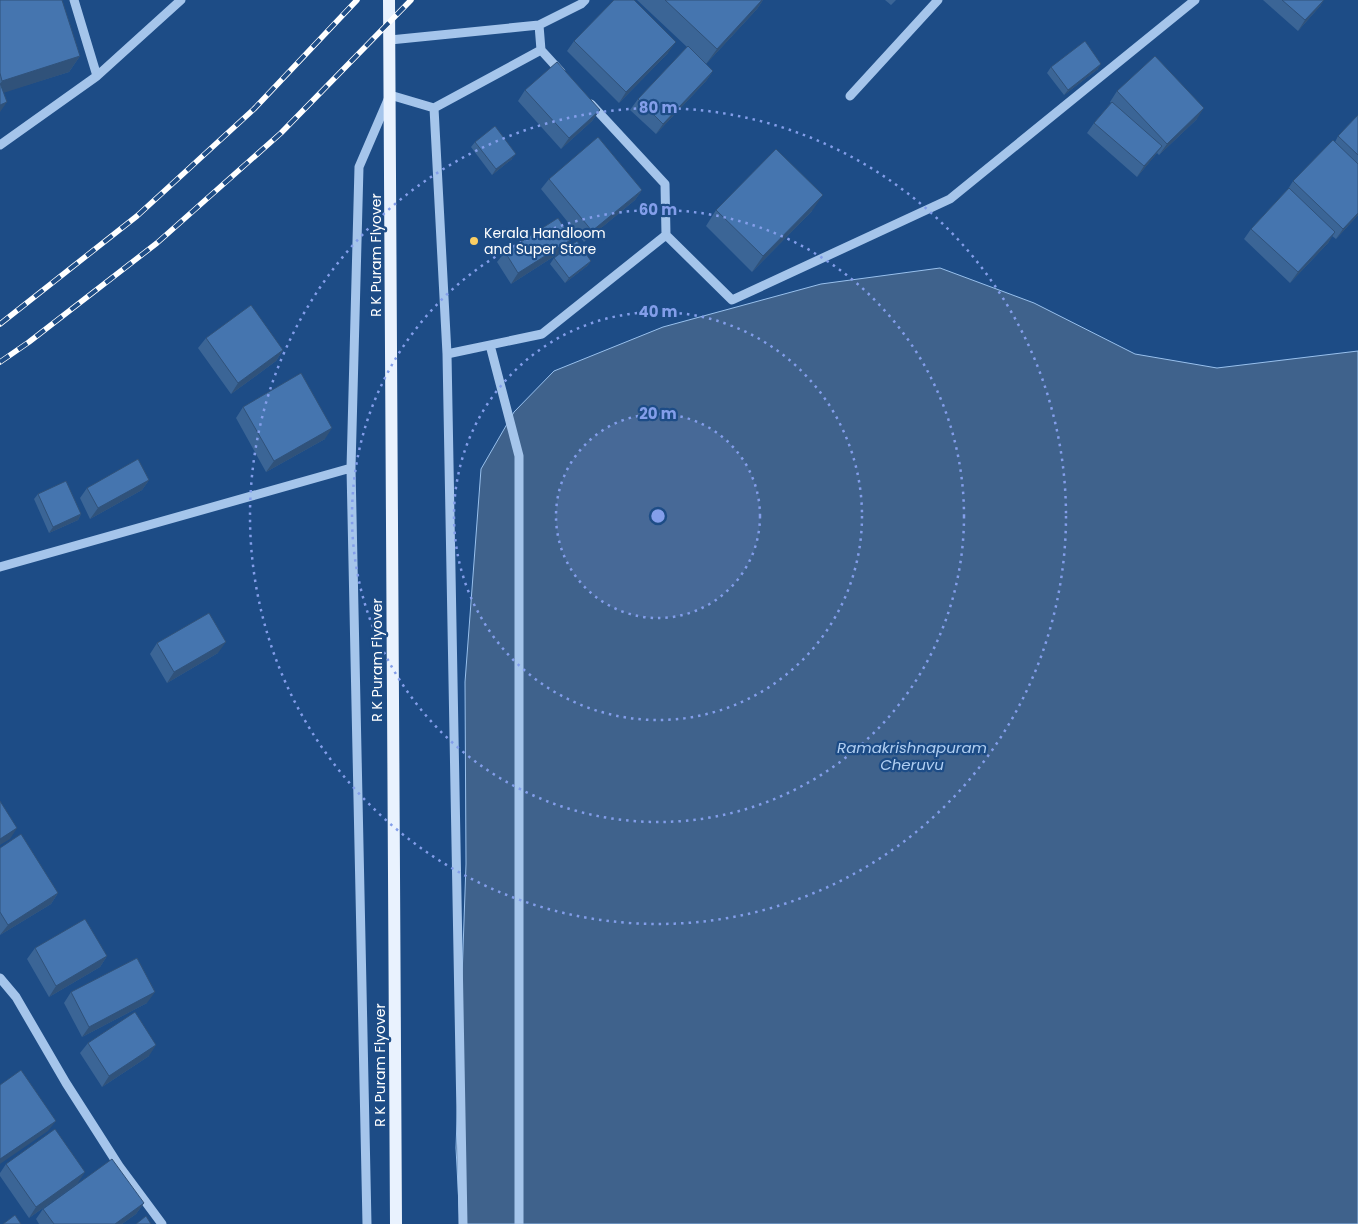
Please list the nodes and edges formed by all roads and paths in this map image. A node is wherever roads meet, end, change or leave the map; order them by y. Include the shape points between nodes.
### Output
1 (74, 0) edge
2 (181, 0) edge
3 (389, 0) edge
4 (585, 0) edge
5 (938, 0) edge
6 (1195, 0) edge
7 (539, 25) junction
8 (390, 40) junction
9 (541, 50) junction
10 (97, 76) junction
11 (567, 79) edge
12 (390, 95) junction
13 (850, 96) dead end
14 (587, 100) edge
15 (434, 108) junction
16 (0, 145) edge
17 (666, 235) junction
18 (490, 345) junction
19 (447, 354) junction
20 (351, 468) junction
21 (0, 567) edge
22 (0, 978) edge
23 (162, 1224) edge
24 (367, 1224) edge
25 (396, 1224) edge
26 (463, 1224) edge
27 (518, 1224) edge

1 - 10 street
2 - 10 street
3 - 8 main road, R K Puram Flyover
4 - 7 street
5 - 13 street
6 - 17 street via 950,199 732,300
7 - 8 street
7 - 9 street
8 - 12 main road, R K Puram Flyover
9 - 11 street
9 - 15 street
10 - 16 street
12 - 15 street
12 - 20 street via 359,168
12 - 25 main road, R K Puram Flyover
14 - 17 street via 665,184
15 - 19 street
17 - 18 street via 542,334
18 - 19 street
18 - 27 street via 519,456
19 - 26 street
20 - 21 street
20 - 24 street
22 - 23 street via 16,998 119,1166

